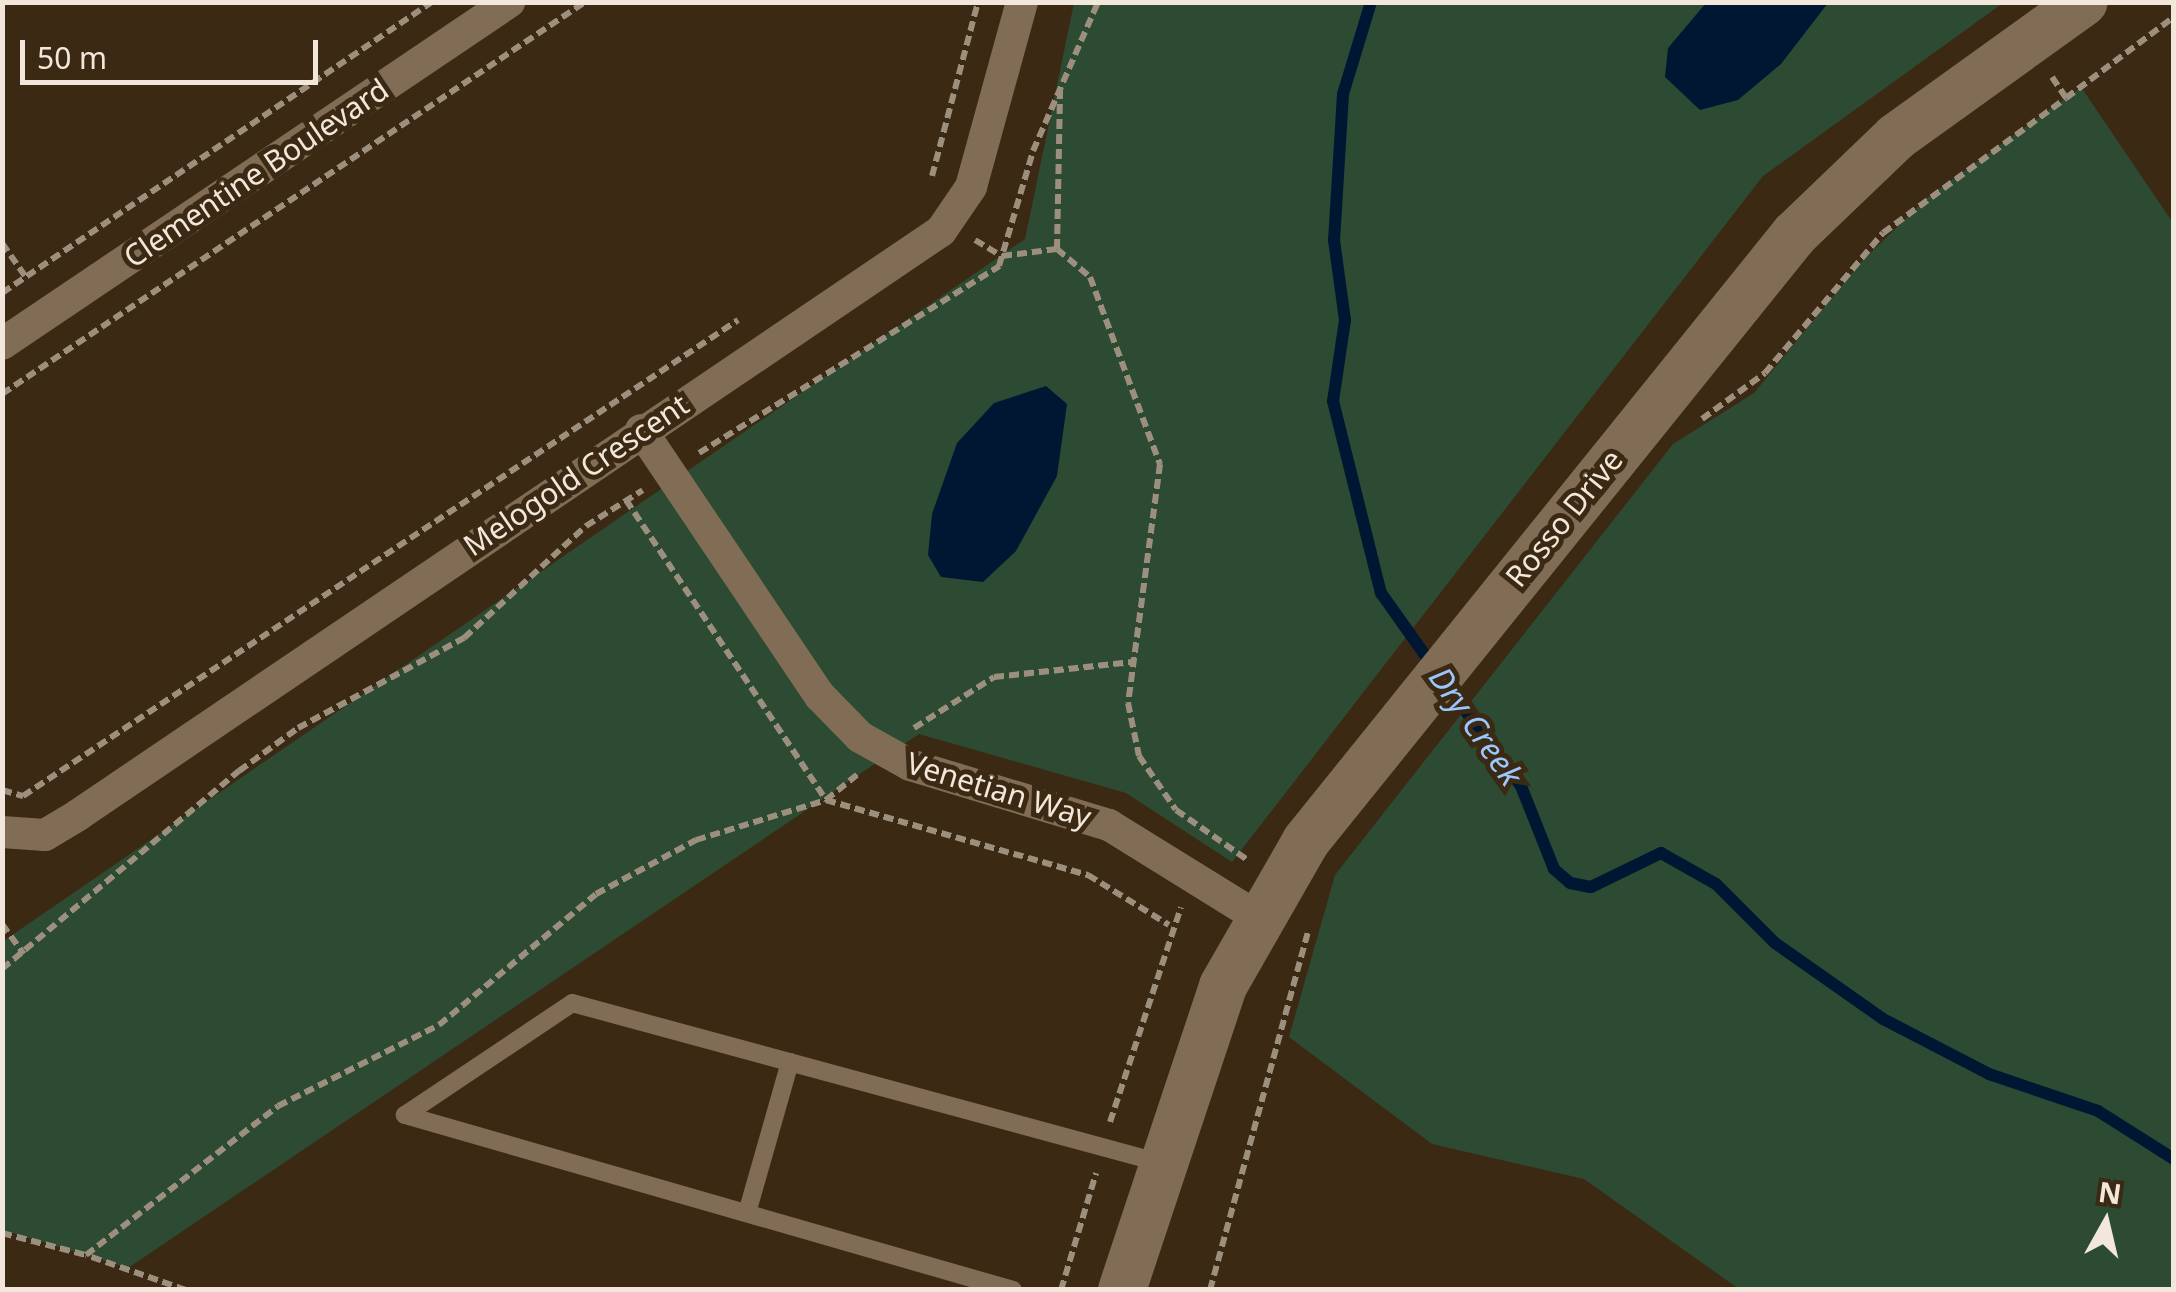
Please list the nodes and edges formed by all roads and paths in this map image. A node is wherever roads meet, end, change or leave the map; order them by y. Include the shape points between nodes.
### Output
1 (432, 2) edge
2 (509, 2) edge
3 (585, 2) edge
4 (978, 2) edge
5 (1022, 2) edge
6 (1098, 2) edge
7 (2084, 2) edge
8 (1060, 82) junction
9 (2066, 98) dead end
10 (926, 196) dead end
11 (2, 243) edge
12 (1058, 249) junction
13 (1002, 256) junction
14 (25, 276) junction
15 (2, 293) edge
16 (6, 333) edge
17 (2, 394) edge
18 (1696, 422) dead end
19 (641, 430) junction
20 (670, 472) junction
21 (1132, 662) junction
22 (885, 753) junction
23 (2, 832) edge
24 (1220, 842) junction
25 (1200, 879) junction
26 (1266, 898) junction
27 (2, 924) edge
28 (24, 954) junction
29 (2, 970) edge
30 (790, 1062) junction
31 (1103, 1147) junction
32 (1172, 1150) junction
33 (746, 1212) junction
34 (2, 1232) edge
35 (86, 1255) junction
36 (186, 1290) edge
37 (1014, 1290) edge
38 (1061, 1290) edge
39 (1122, 1290) edge
40 (1156, 1290) edge
41 (1210, 1290) edge

1 - 14 path
2 - 16 street, Clementine Boulevard
3 - 17 path
4 - 10 path
5 - 19 street, Melogold Crescent via 962,211
6 - 8 path
7 - 26 street, Rosso Drive via 1846,180 1557,527
8 - 12 path
8 - 13 path
9 - 18 path via 1883,234 1765,374 1731,406
11 - 14 path
12 - 13 path
12 - 21 path via 1090,277 1160,464 1159,528
13 - 20 path via 999,266
14 - 15 path
19 - 20 street, Venetian Way
19 - 23 street, Melogold Crescent via 78,815 45,835
20 - 22 street, Venetian Way via 820,696
20 - 28 path via 586,526 464,638 298,728 239,771
21 - 22 path via 994,677 937,708
21 - 24 path via 1140,756 1176,810
22 - 25 street, Venetian Way via 1109,825
22 - 35 path via 826,800 696,840 596,894 439,1025 278,1106
24 - 25 path
24 - 26 path
25 - 26 street, Venetian Way
25 - 31 path via 1168,925
26 - 32 street, Rosso Drive via 1224,986
26 - 41 path via 1317,905
27 - 28 path
28 - 29 path
30 - 31 lane
30 - 33 lane
30 - 33 lane via 572,1003 405,1114
31 - 32 lane
31 - 38 path
32 - 39 street, Rosso Drive
32 - 40 street, Rosso Drive
33 - 37 lane
34 - 35 path
35 - 36 path

